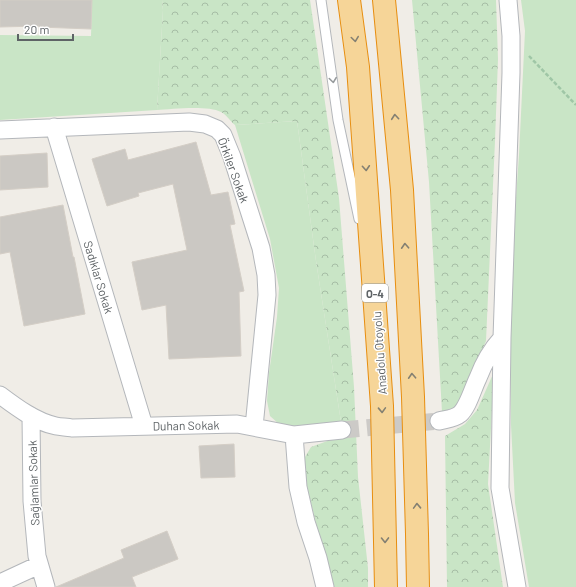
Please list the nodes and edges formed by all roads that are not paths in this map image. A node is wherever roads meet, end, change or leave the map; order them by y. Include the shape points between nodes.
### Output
1 (321, 0) edge
2 (349, 0) edge
3 (384, 0) edge
4 (508, 0) edge
5 (54, 127) junction
6 (0, 130) edge
7 (374, 290) junction
8 (502, 338) junction
9 (0, 395) edge
10 (31, 416) junction
11 (439, 421) tunnel mouth
12 (144, 426) junction
13 (254, 427) junction
14 (342, 430) tunnel mouth
15 (294, 435) junction
16 (39, 565) junction
17 (0, 583) edge
18 (46, 587) edge
19 (325, 587) edge
20 (386, 587) edge
21 (418, 587) edge
22 (517, 587) edge

1 -> 7 lane via 338,120
2 -> 7 highway, Anadolu Otoyolu / O-4 via 358,67
21 -> 3 highway via 413,397 402,190
4 - 8 street via 511,36
5 - 6 street, Örkiler Sokak
5 - 12 street, Sadıklar Sokak
5 - 13 street, Örkiler Sokak via 189,122 216,128 223,135 261,248 266,275 267,296
7 -> 20 highway, Anadolu Otoyolu / O-4 via 382,406
8 - 11 street via 486,358 460,414
8 - 22 street via 500,488
9 - 10 street
10 - 12 street, Duhan Sokak via 56,426 72,428
10 - 16 street, Sağlamlar Sokak via 32,501
12 - 13 street, Duhan Sokak via 237,424
13 - 15 street, Duhan Sokak
14 - 15 street, Duhan Sokak
15 - 19 street via 298,487
16 - 17 street
16 - 18 street, Sağlamlar Sokak

